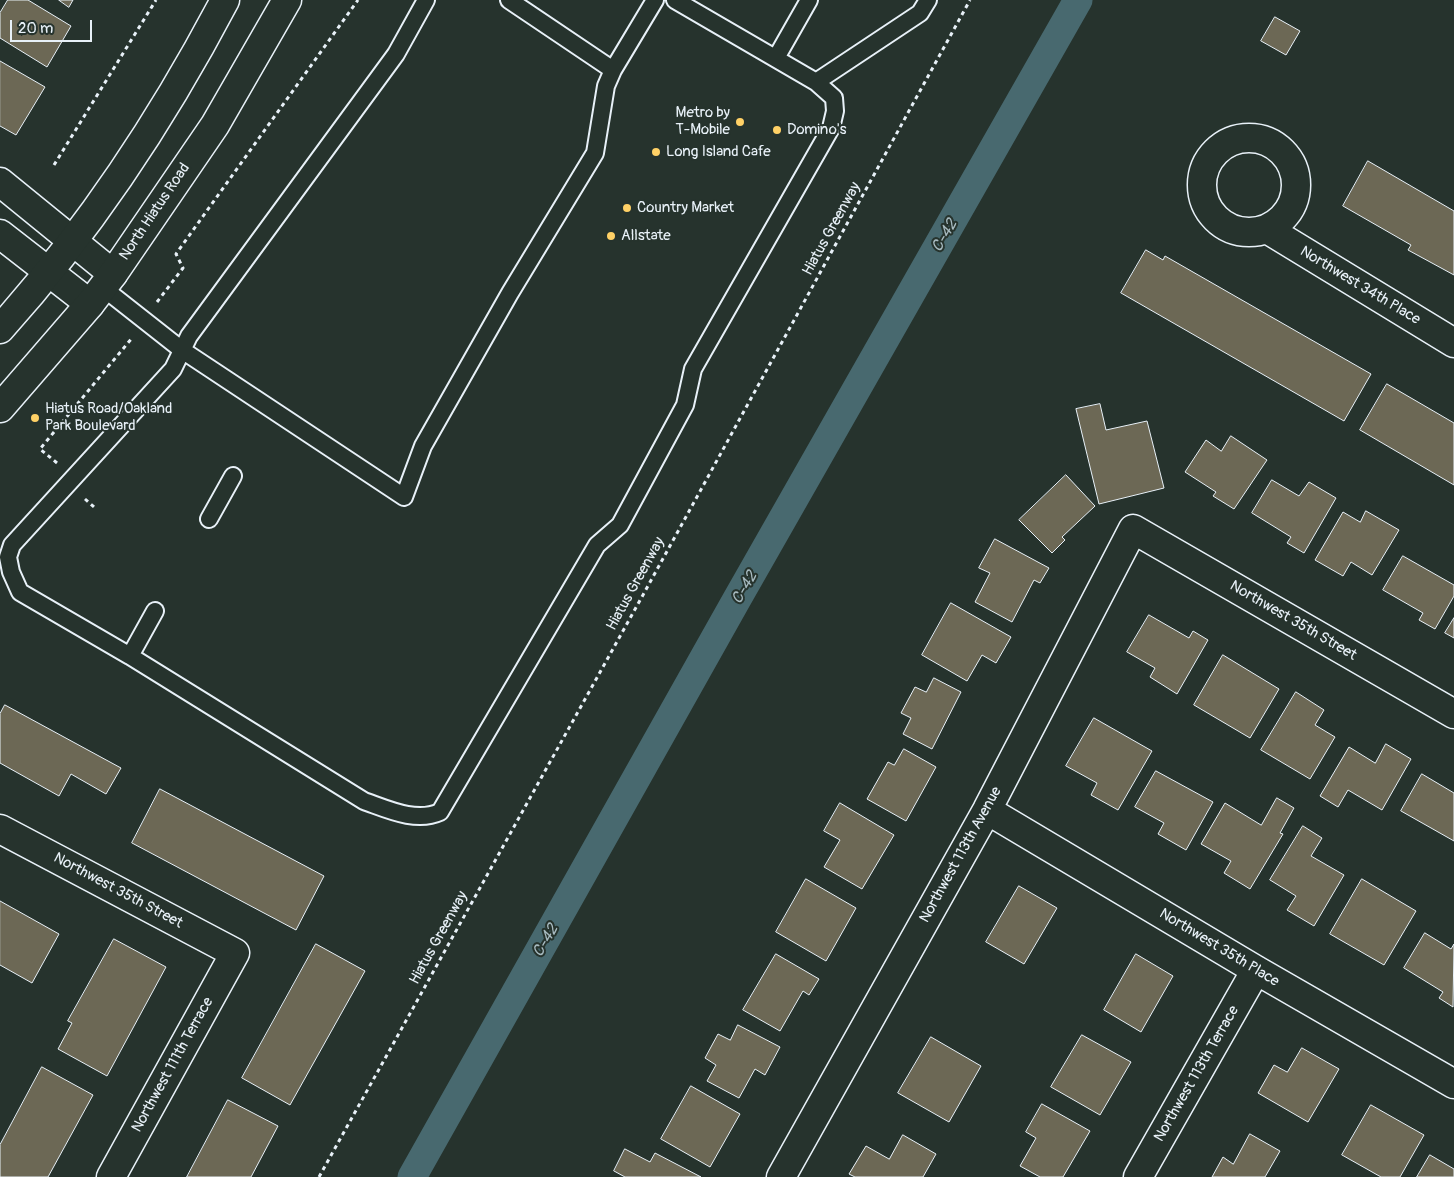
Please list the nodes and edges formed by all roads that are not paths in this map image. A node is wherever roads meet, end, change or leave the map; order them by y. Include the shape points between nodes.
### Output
1 (225, 0) edge
2 (287, 0) edge
3 (426, 0) edge
4 (509, 0) edge
5 (655, 0) edge
6 (675, 0) edge
7 (809, 0) edge
8 (928, 0) edge
9 (776, 58) junction
10 (613, 70) junction
11 (816, 82) junction
12 (0, 182) edge
13 (1267, 229) dead end
14 (0, 234) edge
15 (72, 240) junction
16 (48, 272) junction
17 (102, 289) junction
18 (0, 329) edge
19 (1454, 343) edge
20 (182, 350) junction
21 (0, 408) edge
22 (233, 476) dead end
23 (209, 519) dead end
24 (1133, 529) joint
25 (154, 611) dead end
26 (130, 656) junction
27 (1454, 714) edge
28 (986, 810) junction
29 (0, 829) edge
30 (235, 953) joint
31 (1256, 970) junction
32 (1454, 1084) edge
33 (111, 1177) edge
34 (781, 1177) edge
35 (1138, 1177) edge

1 - 15 street via 174,94 117,182
2 - 17 street, North Hiatus Road via 215,124
3 - 20 lane via 396,54 189,336
4 - 10 lane
5 - 10 lane
6 - 9 lane
7 - 9 lane
8 - 11 lane via 920,13
9 - 11 lane
10 - 20 lane via 606,86 595,153 423,446 404,497
11 - 26 lane via 834,98 836,111 831,128 693,370 685,405 620,525 592,553 440,812 430,817 398,813 364,801
12 - 15 street
13 - 19 street, Northwest 34th Place
14 - 16 street
15 - 16 street
15 - 17 street
16 - 17 street
16 - 18 street
17 - 20 lane
17 - 21 street, North Hiatus Road
20 - 26 lane via 173,369 12,545 8,557 20,592
22 - 23 lane
24 - 27 street, Northwest 35th Street
24 - 28 street, Northwest 113th Avenue
25 - 26 lane
28 - 31 street, Northwest 35th Place
28 - 34 street, Northwest 113th Avenue
29 - 30 street, Northwest 35th Street
30 - 33 street, Northwest 111th Terrace
31 - 32 street, Northwest 35th Place
31 - 35 street, Northwest 113th Terrace

